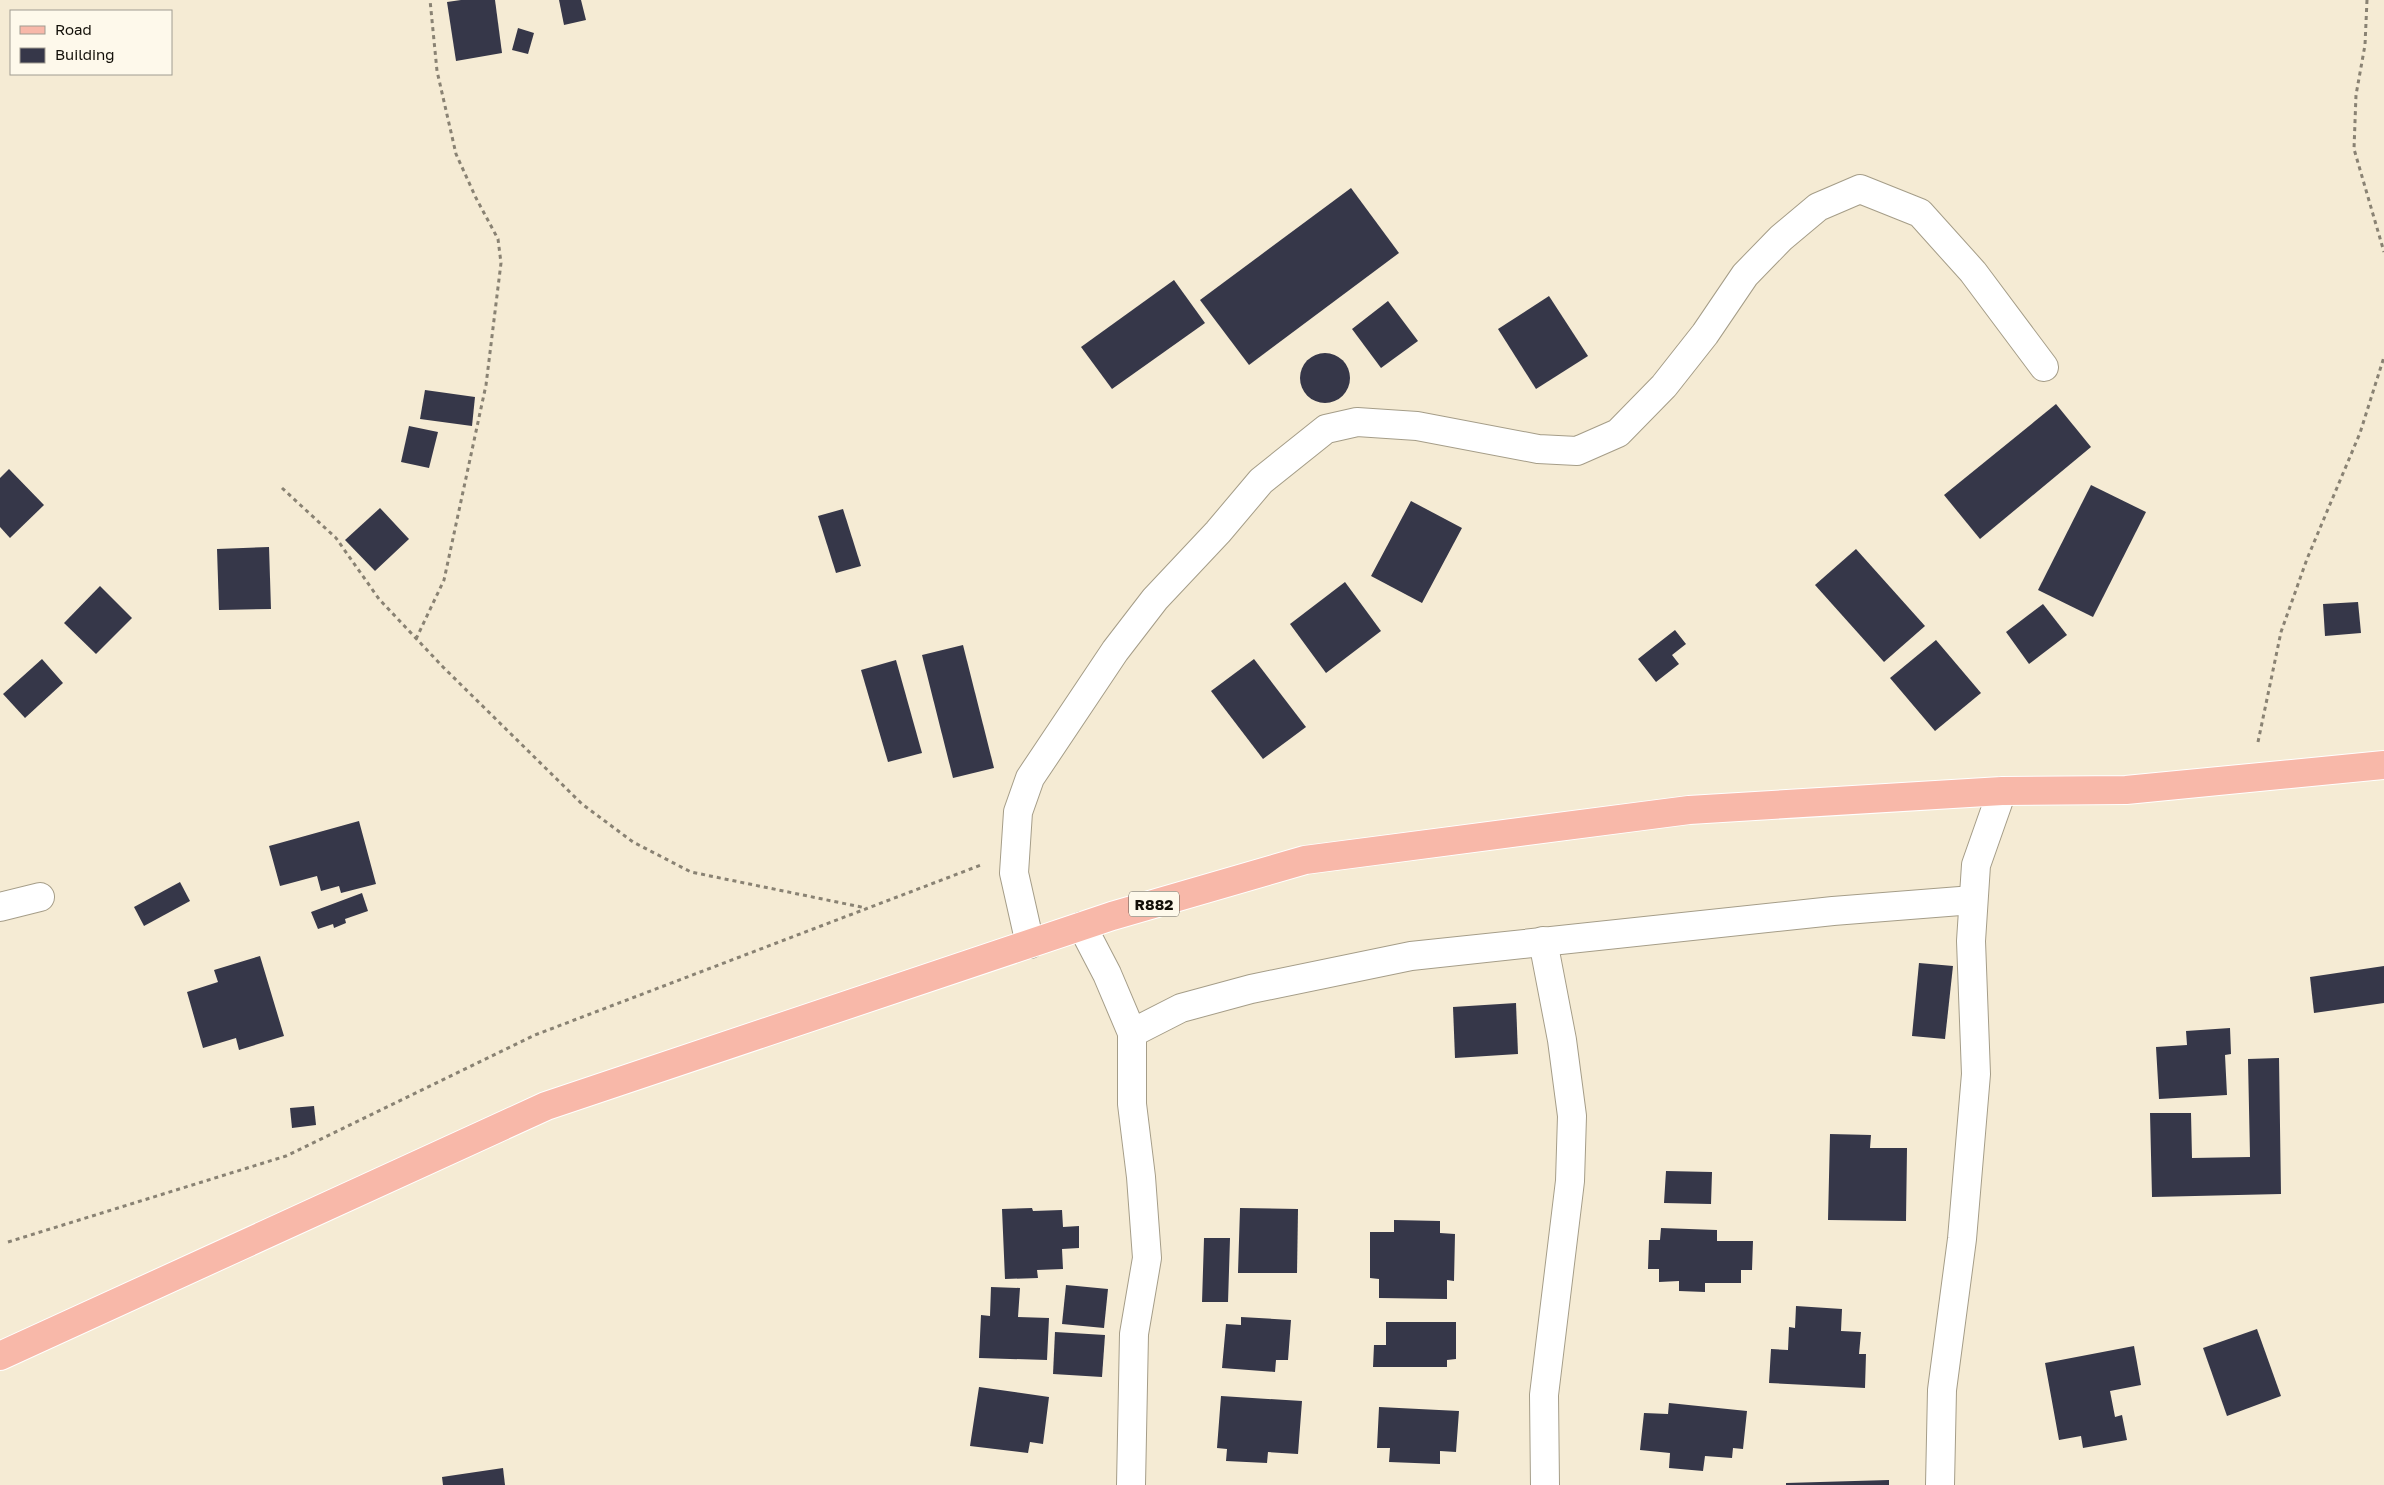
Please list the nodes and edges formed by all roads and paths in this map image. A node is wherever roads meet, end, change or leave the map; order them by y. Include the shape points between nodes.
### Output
1 (430, 0) edge
2 (2367, 0) edge
3 (2384, 252) edge
4 (2384, 357) edge
5 (2044, 367) dead end
6 (282, 488) dead end
7 (416, 639) junction
8 (2384, 765) edge
9 (2252, 777) junction
10 (2002, 790) junction
11 (1016, 852) junction
12 (40, 897) dead end
13 (1973, 900) junction
14 (0, 907) edge
15 (867, 908) junction
16 (1082, 926) junction
17 (1543, 941) junction
18 (1030, 944) junction
19 (1132, 1033) junction
20 (8, 1242) dead end
21 (0, 1356) edge
22 (1131, 1485) edge
23 (1545, 1485) edge
24 (1940, 1485) edge

1 - 7 path via 436,71 456,154 498,239 501,263 486,385 444,580
2 - 3 path via 2365,45 2356,94 2354,149
4 - 9 path via 2360,434 2281,632
5 - 11 street via 1973,272 1920,213 1860,189 1818,207 1781,238 1745,275 1664,386 1618,433 1577,451 1538,449 1417,426 1357,422 1326,429 1261,481 1156,599 1115,651 1030,778 1018,812
6 - 7 path via 336,538 380,599
7 - 15 path via 582,804 633,842 691,872
8 - 9 main road, R882
9 - 10 main road, R882 via 2126,790
10 - 13 street via 1976,865
10 - 16 main road, R882 via 1689,810 1305,860
11 - 15 path
11 - 18 street via 1014,873
12 - 14 street
13 - 17 street
13 - 24 street via 1971,941 1976,1074 1962,1239 1942,1390
15 - 20 path via 535,1035 286,1156
16 - 18 main road, R882
16 - 19 street
17 - 19 street via 1411,956 1251,990 1181,1008
17 - 23 street via 1562,1040 1572,1116 1570,1181 1544,1395
18 - 21 main road, R882 via 546,1106
19 - 22 street via 1132,1104 1147,1258 1134,1334

